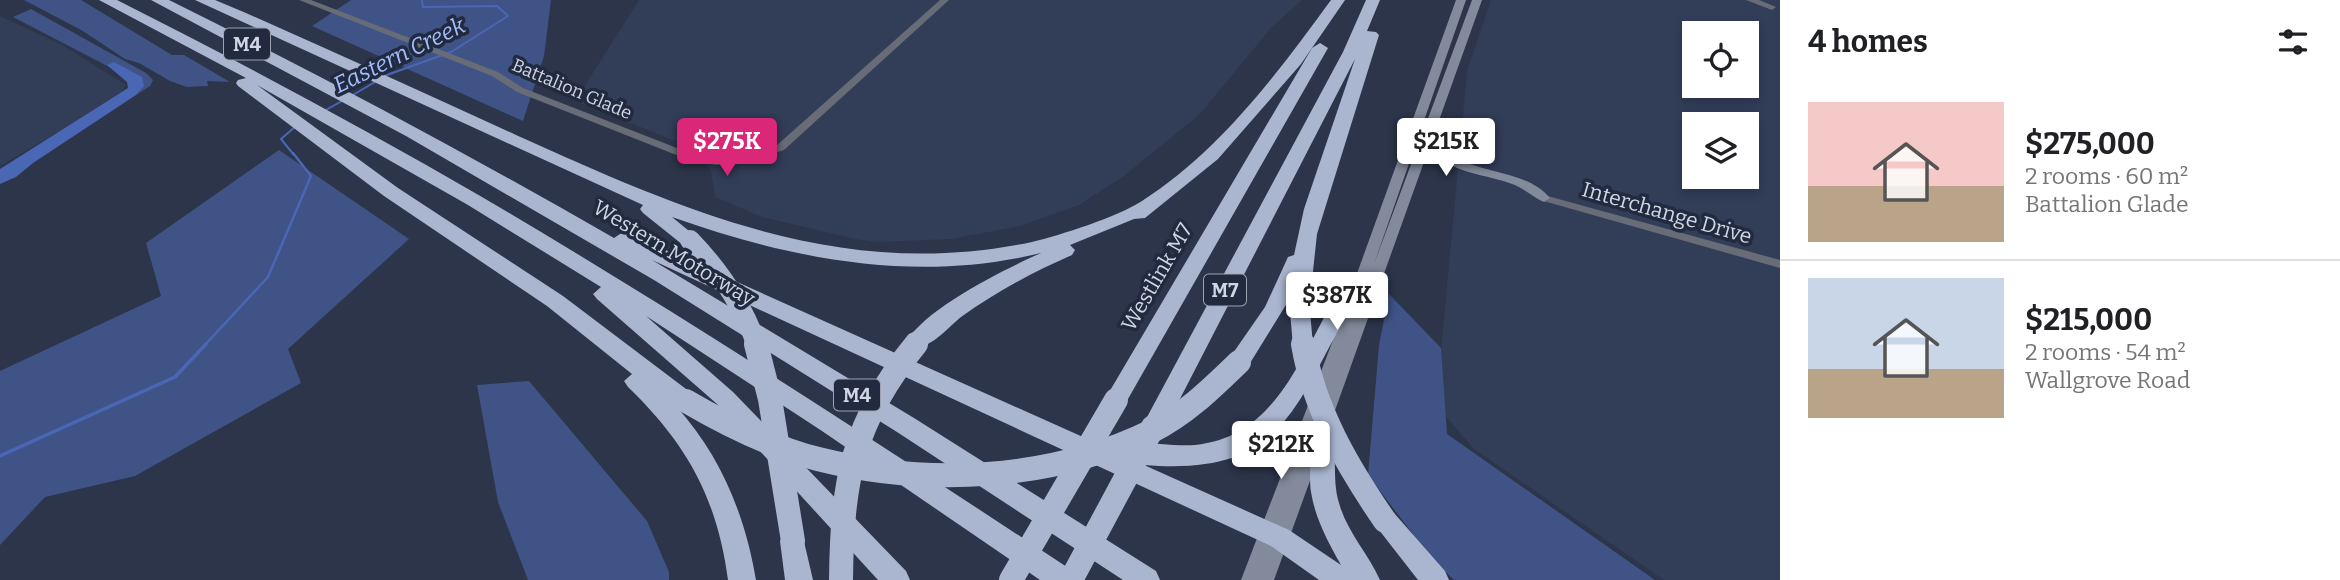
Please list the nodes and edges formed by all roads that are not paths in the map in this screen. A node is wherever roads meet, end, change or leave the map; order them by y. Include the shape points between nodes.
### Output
1 (106, 0) edge
2 (158, 0) edge
3 (202, 0) edge
4 (303, 0) edge
5 (945, 0) edge
6 (1338, 0) edge
7 (1348, 0) edge
8 (1374, 0) edge
9 (1382, 0) edge
10 (1461, 0) edge
11 (1477, 0) edge
12 (1750, 0) edge
13 (1772, 7) dead end
14 (213, 55) junction
15 (1432, 81) junction
16 (1447, 85) junction
17 (1441, 100) junction
18 (603, 182) junction
19 (391, 192) junction
20 (1544, 198) joint
21 (1147, 207) junction
22 (562, 218) junction
23 (1307, 234) junction
24 (1780, 264) edge
25 (596, 275) junction
26 (1357, 289) junction
27 (1318, 436) junction
28 (1073, 444) junction
29 (1273, 535) junction
30 (742, 580) edge
31 (799, 580) edge
32 (841, 580) edge
33 (896, 580) edge
34 (1011, 580) edge
35 (1063, 580) edge
36 (1071, 580) edge
37 (1146, 580) edge
38 (1250, 580) edge
39 (1265, 580) edge
40 (1339, 580) edge
41 (1366, 580) edge
42 (1435, 580) edge

1 - 14 highway, M4
2 - 22 highway, Western Motorway / M4 via 366,106
3 - 18 highway
4 - 5 street, Battalion Glade via 495,74 520,90 693,158 716,162 766,155 785,143
6 - 21 highway via 1306,48 1228,139
7 - 34 highway, Westlink M7 / M7, bridge
8 - 36 highway, M7, bridge via 1351,52
9 - 23 highway
10 - 15 main road
11 - 16 main road
12 - 13 street
14 - 19 highway via 210,61
14 - 25 highway, M4 via 337,121
15 - 16 main road
15 - 26 main road
16 - 17 main road
17 - 20 main road via 1434,147 1440,155 1458,166 1527,186
17 - 27 main road
18 - 21 highway via 760,240 802,251 876,260 942,260 1022,250 1079,235
18 - 31 highway, bridge via 662,216 690,240 720,274 748,320 766,386
19 - 23 highway, bridge via 526,280 686,401 760,440 819,459 900,473 975,474 1038,467 1121,444 1193,406 1239,362 1275,309
19 - 30 highway via 445,238 596,348 667,409 700,453 716,485 732,526
20 - 24 street, Interchange Drive
21 - 32 highway, bridge via 997,281 919,340 876,398 855,445 843,505
22 - 28 highway via 585,221
22 - 37 highway, Western Motorway / M4 via 835,381
23 - 42 highway, bridge via 1299,299 1304,353 1323,415 1385,521
25 - 33 highway via 596,287 725,398
25 - 35 highway, M4 via 831,422
26 - 28 highway via 1345,301 1280,410 1255,435 1222,449 1171,457
26 - 29 main road
27 - 29 main road
27 - 41 highway via 1326,449 1323,492 1346,549
28 - 29 highway
29 - 38 main road
29 - 39 main road
29 - 40 highway

